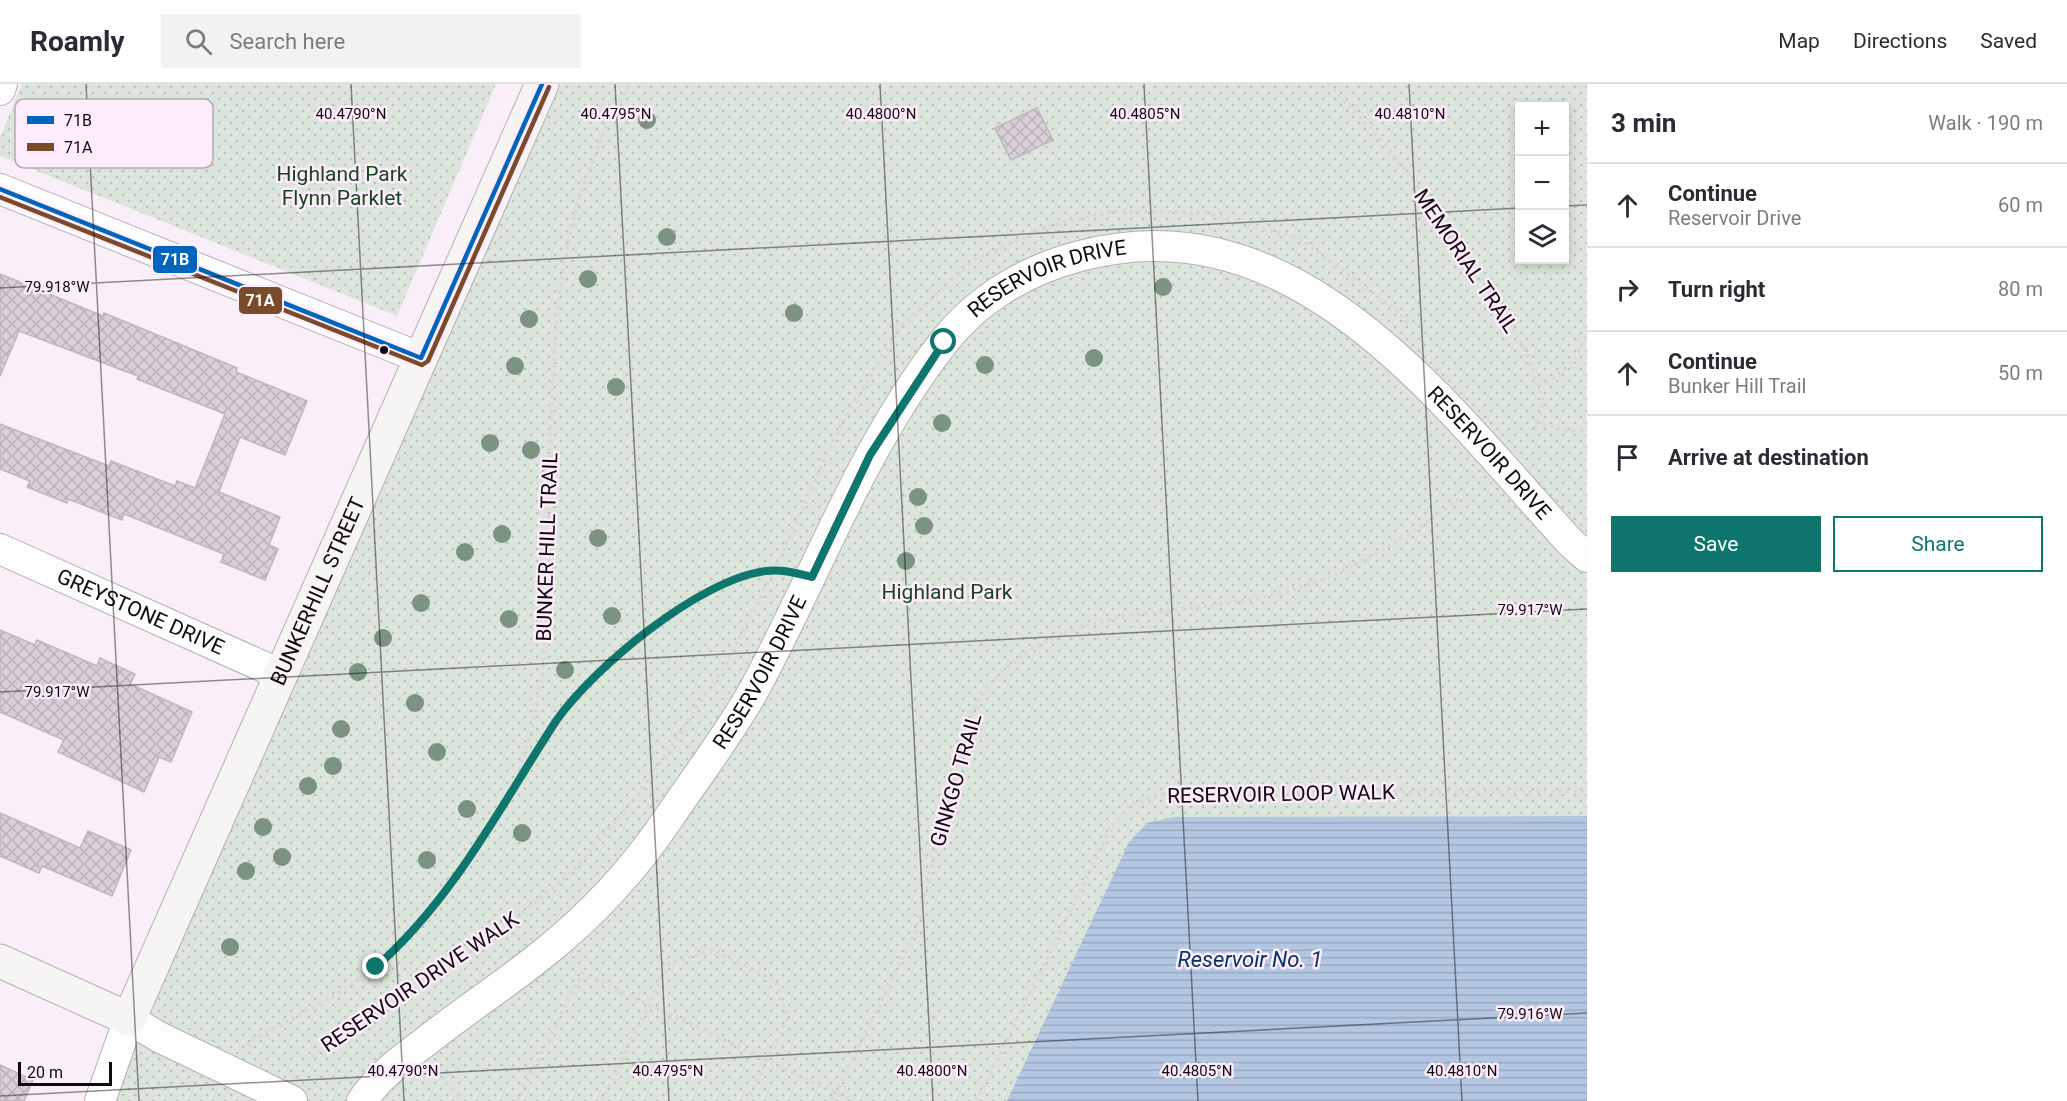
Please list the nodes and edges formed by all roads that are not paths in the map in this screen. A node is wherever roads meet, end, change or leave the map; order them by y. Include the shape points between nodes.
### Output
1 (2, 84) edge
2 (542, 84) edge
3 (0, 90) edge
4 (0, 189) edge
5 (421, 358) junction
6 (0, 549) edge
7 (1587, 557) edge
8 (282, 675) junction
9 (0, 961) edge
10 (129, 1019) junction
11 (100, 1101) edge
12 (292, 1101) edge
13 (362, 1101) edge

1 - 3 street
2 - 5 main road, BUNKERHILL STREET
4 - 5 street
5 - 8 main road, BUNKERHILL STREET
6 - 8 street, GREYSTONE DRIVE
7 - 13 street, RESERVOIR DRIVE via 1425,383 1361,325 1291,280 1239,257 1197,248 1118,246 1055,262 1015,281 975,309 944,342 870,455 753,692 644,852 613,889 545,952 418,1046
8 - 10 main road, BUNKERHILL STREET
9 - 10 main road
10 - 11 street, BUNKERHILL STREET
10 - 12 street

